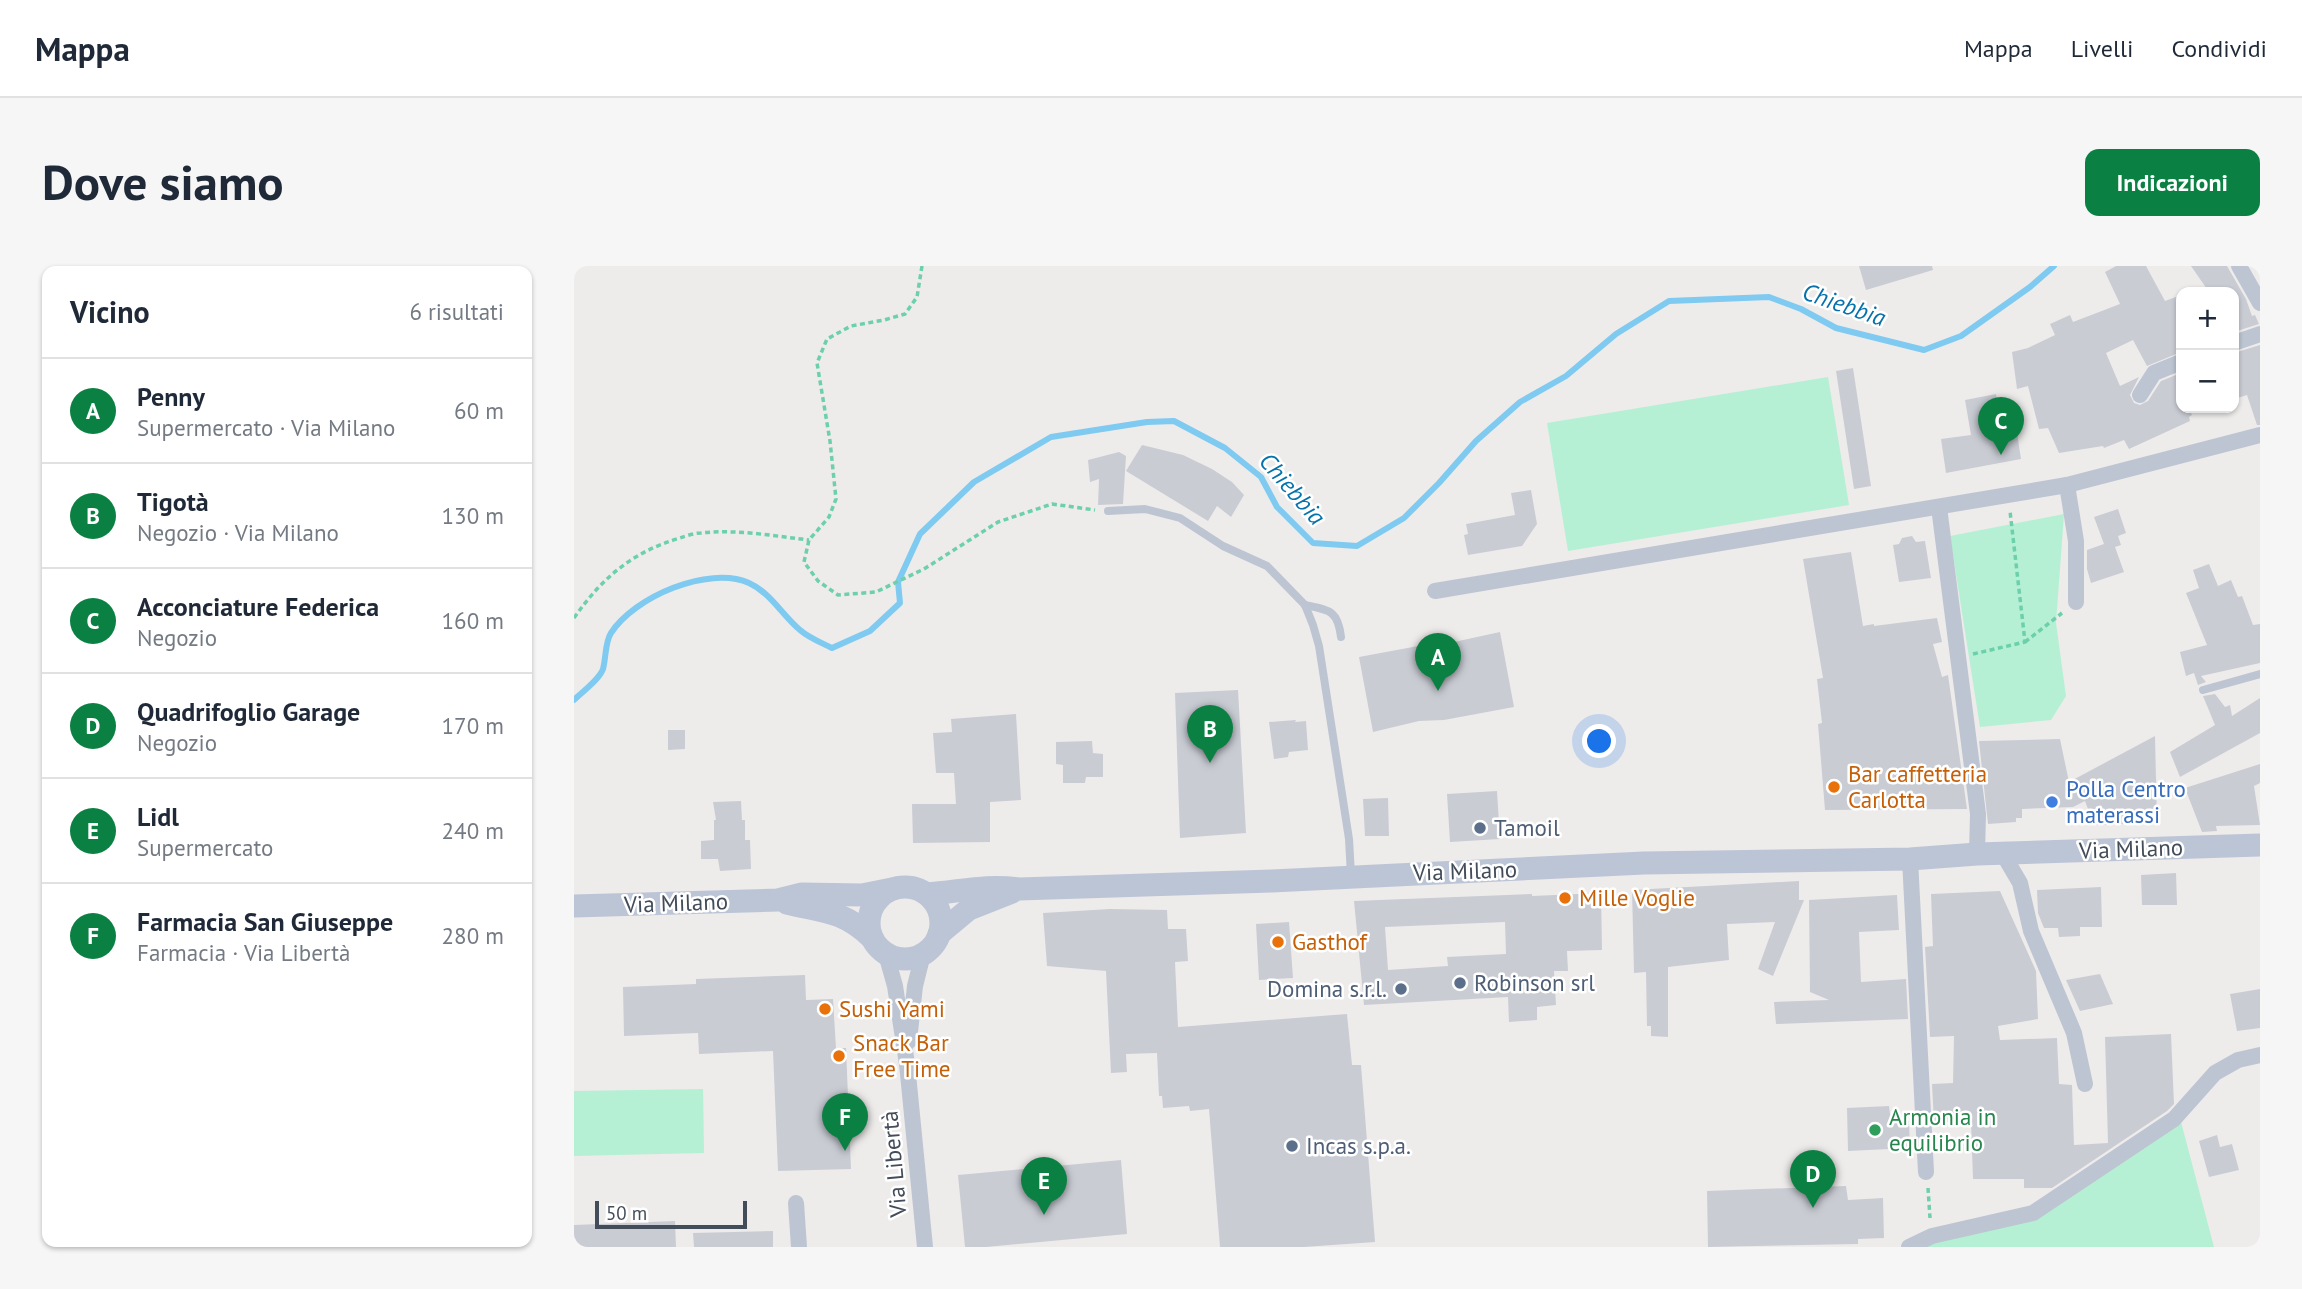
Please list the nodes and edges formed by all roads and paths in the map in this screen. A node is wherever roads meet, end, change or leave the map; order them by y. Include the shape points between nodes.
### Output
1 (922, 266) edge
2 (2239, 266) edge
3 (2260, 303) edge
4 (2260, 334) edge
5 (2239, 341) edge
6 (2176, 364) edge
7 (2140, 395) dead end
8 (2260, 435) edge
9 (2067, 485) junction
10 (2008, 495) junction
11 (1939, 507) junction
12 (1108, 511) joint
13 (809, 540) junction
14 (1435, 591) dead end
15 (2076, 603) joint
16 (1305, 604) junction
17 (574, 618) edge
18 (1341, 637) dead end
19 (2025, 642) junction
20 (1958, 658) junction
21 (2260, 674) edge
22 (2203, 690) dead end
23 (2260, 845) edge
24 (1977, 854) junction
25 (2003, 854) junction
26 (1910, 859) junction
27 (1351, 876) junction
28 (892, 889) junction
29 (1019, 889) junction
30 (926, 894) junction
31 (778, 900) junction
32 (574, 906) edge
33 (939, 934) junction
34 (878, 946) junction
35 (923, 954) junction
36 (2260, 1055) edge
37 (908, 1064) junction
38 (2085, 1084) dead end
39 (1926, 1172) joint
40 (796, 1203) dead end
41 (1932, 1236) junction
42 (799, 1247) edge
43 (925, 1247) edge
44 (1909, 1247) edge

1 - 13 path via 917,297 905,314 839,332 827,339 817,363 836,499 829,517
2 - 3 street
4 - 5 street
6 - 7 street via 2154,373
8 - 9 street
9 - 10 street
9 - 15 street via 2076,541
10 - 11 street
10 - 19 path
11 - 14 street
11 - 20 street
12 - 13 path via 1052,504 999,522 924,569 876,592 838,595 818,581 804,562
12 - 16 lane via 1145,509 1180,518 1223,546 1267,566
13 - 17 path via 699,533 657,545 622,564
15 - 19 path
16 - 18 lane via 1329,611 1339,621
16 - 27 lane via 1319,646
19 - 20 path
20 - 24 street via 1978,814
21 - 22 lane
23 - 25 main road, Via Milano
24 - 25 main road, Via Milano
24 - 26 main road, Via Milano
25 - 38 street via 2020,883 2031,931 2074,1033
26 - 27 main road, Via Milano via 1644,863
26 - 39 street
27 - 29 main road, Via Milano
28 - 30 main road, Via Milano via 915,888
28 - 31 main road, Via Milano via 862,895 802,894
28 - 34 main road via 869,914
29 - 30 main road, Via Milano via 995,886
29 - 33 main road, Via Milano via 969,909
30 - 33 main road via 939,911
31 - 32 main road, Via Milano
31 - 34 main road, Via Milano via 842,915
33 - 35 main road, Via Milano
34 - 35 main road via 904,959
34 - 37 street, Via Libertà via 895,986
35 - 37 street via 915,986
36 - 41 street via 2238,1060 2215,1073 2174,1119 2033,1213
37 - 43 street, Via Libertà
39 - 41 path
40 - 42 street
41 - 44 street

